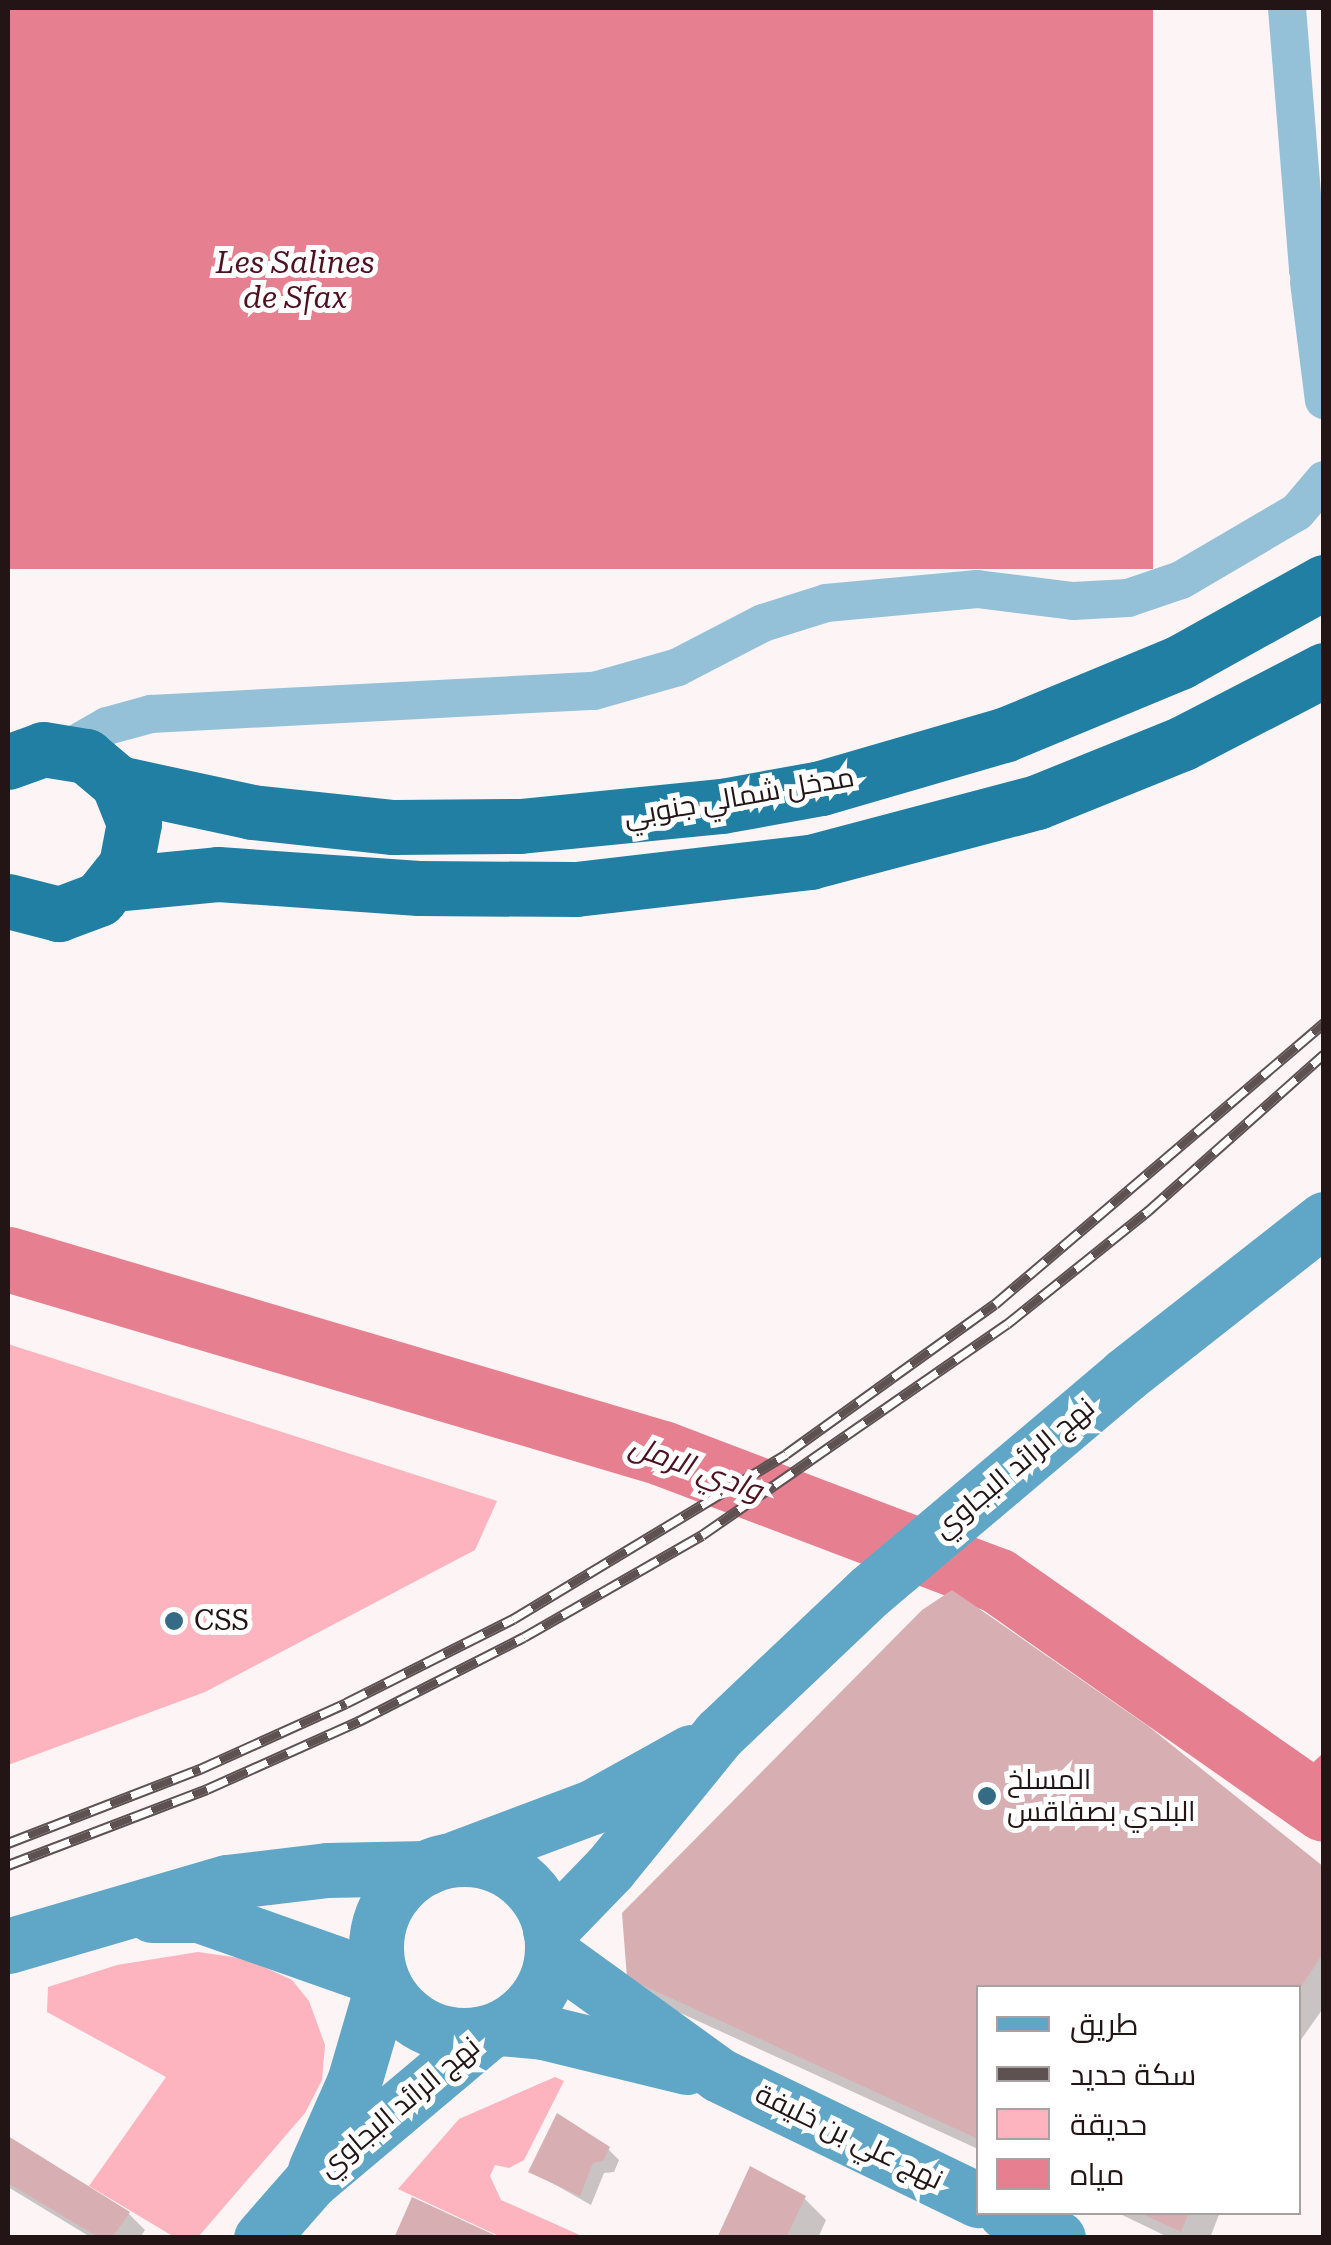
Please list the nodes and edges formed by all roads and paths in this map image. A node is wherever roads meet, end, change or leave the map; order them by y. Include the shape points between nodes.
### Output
1 (1287, 8) edge
2 (1308, 270) junction
3 (1324, 306) edge
4 (1324, 400) edge
5 (1324, 480) edge
6 (1324, 582) edge
7 (1324, 670) edge
8 (65, 750) junction
9 (8, 762) edge
10 (118, 783) junction
11 (115, 884) junction
12 (8, 901) edge
13 (1324, 1219) edge
14 (719, 1734) junction
15 (440, 1863) junction
16 (114, 1915) junction
17 (551, 1942) junction
18 (8, 1946) edge
19 (382, 1981) junction
20 (494, 2030) junction
21 (719, 2075) junction
22 (310, 2182) junction
23 (976, 2199) edge
24 (1011, 2215) edge
25 (261, 2238) edge
26 (1058, 2238) edge

1 - 2 street
2 - 3 street
2 - 4 street
5 - 8 street via 1296,512 1181,580 1128,598 1073,601 977,589 826,603 763,623 678,667 594,691 162,713 106,726
6 - 10 highway, مدخل شمالي جنوبي via 1180,662 1004,735 858,778 722,806 520,826 393,827 252,812
7 - 11 highway via 1182,744 1037,802 810,862 576,890 218,874
8 - 9 highway
8 - 10 highway via 94,762
10 - 11 highway via 134,823
11 - 12 highway via 100,898 59,914
13 - 14 street, نهج الرائد البجاوي via 992,1484
14 - 15 street, نهج الرائد البجاوي via 592,1807
14 - 17 street, نهج الرائد البجاوي
15 - 16 street via 227,1882
15 - 17 street via 505,1868 542,1905
15 - 19 street via 396,1892 378,1926
16 - 18 street
16 - 19 street via 200,1914
17 - 20 street via 536,1998
17 - 21 street, نهج علي بن خليفة
19 - 20 street via 405,2012 438,2032
19 - 22 street, نهج الرائد البجاوي via 354,2082
20 - 21 street, نهج علي بن خليفة via 544,2032
20 - 22 street, نهج الرائد البجاوي
21 - 23 street, نهج علي بن خليفة
22 - 25 street, نهج الرائد البجاوي
24 - 26 street

